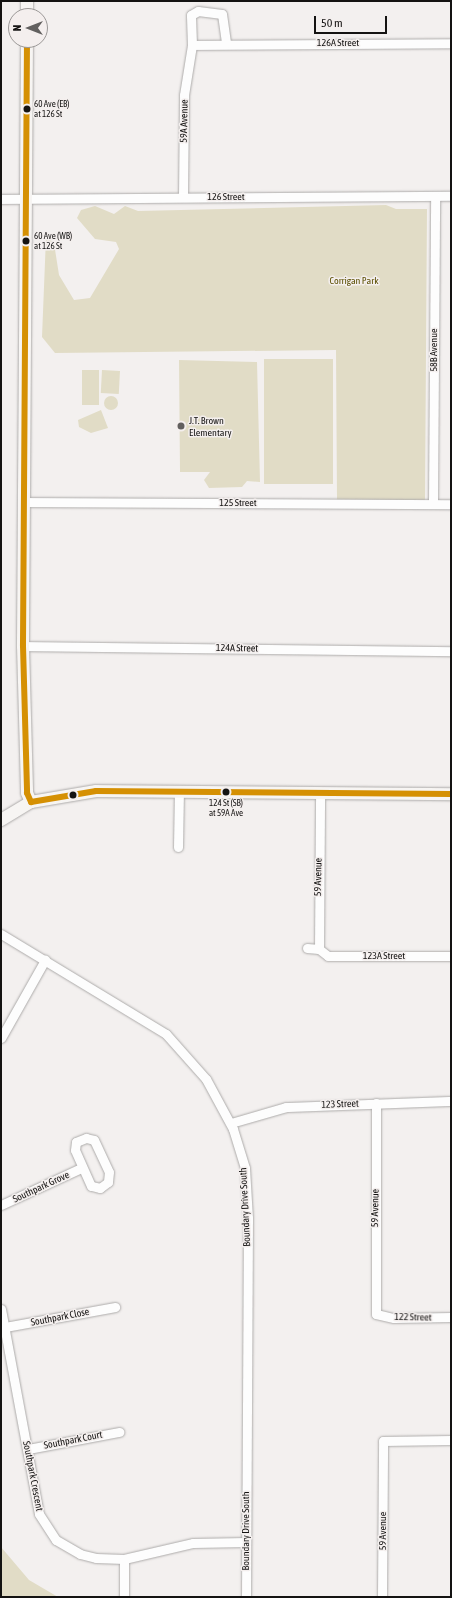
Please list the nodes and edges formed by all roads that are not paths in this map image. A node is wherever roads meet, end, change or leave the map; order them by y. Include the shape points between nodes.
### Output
1 (226, 43) junction
2 (451, 43) edge
3 (192, 45) junction
4 (27, 48) edge
5 (435, 196) junction
6 (451, 196) edge
7 (183, 197) junction
8 (1, 199) edge
9 (26, 199) junction
10 (24, 502) junction
11 (433, 504) junction
12 (451, 504) edge
13 (24, 646) junction
14 (451, 650) edge
15 (179, 792) junction
16 (320, 793) junction
17 (451, 794) edge
18 (31, 802) junction
19 (1, 820) edge
20 (178, 847) dead end
21 (1, 934) edge
22 (307, 948) dead end
23 (319, 949) junction
24 (451, 956) edge
25 (45, 960) junction
26 (1, 1038) edge
27 (451, 1101) edge
28 (376, 1102) junction
29 (231, 1123) junction
30 (81, 1168) junction
31 (1, 1205) edge
32 (115, 1307) dead end
33 (1, 1309) edge
34 (376, 1314) joint
35 (451, 1318) edge
36 (5, 1327) junction
37 (118, 1432) dead end
38 (451, 1440) edge
39 (28, 1449) junction
40 (246, 1542) junction
41 (124, 1559) junction
42 (124, 1597) edge
43 (246, 1597) edge
44 (382, 1597) edge

1 - 2 street, 126A Street
1 - 3 street, 126A Street
1 - 3 street via 222,14 198,12 189,22
3 - 7 street, 59A Avenue via 184,95
4 - 9 street
5 - 6 street, 126 Street
5 - 7 street, 126 Street
5 - 11 street, 58B Avenue
7 - 9 street, 126 Street
8 - 9 street, 126 Street
9 - 10 street
10 - 11 street, 125 Street
10 - 13 street
11 - 12 street, 125 Street
13 - 14 street, 124A Street
13 - 18 street via 27,793
15 - 16 street
15 - 18 street via 78,792
15 - 20 street
16 - 17 street
16 - 23 street, 59 Avenue
18 - 19 street
21 - 25 street, Boundary Drive South
22 - 23 street
23 - 24 street, 123A Street via 328,956
25 - 26 street
25 - 29 street, Boundary Drive South via 166,1034 206,1079
27 - 28 street, 123 Street
28 - 29 street, 123 Street via 286,1107
28 - 34 street, 59 Avenue
29 - 40 street, Boundary Drive South via 245,1168 248,1218
30 - 30 street, Southpark Grove via 91,1186 100,1188 108,1182 109,1172 94,1140 86,1138 76,1142 75,1150
30 - 31 street, Southpark Grove
32 - 36 street, Southpark Close
33 - 36 street, Southpark Crescent
34 - 35 street, 122 Street via 394,1318
36 - 39 street, Southpark Crescent
37 - 39 street, Southpark Court
38 - 44 street, 59 Avenue via 383,1441
39 - 41 street, Southpark Crescent via 39,1514 56,1540 85,1556
40 - 41 street, Southpark Crescent via 174,1545
40 - 43 street, Boundary Drive South
41 - 42 street

